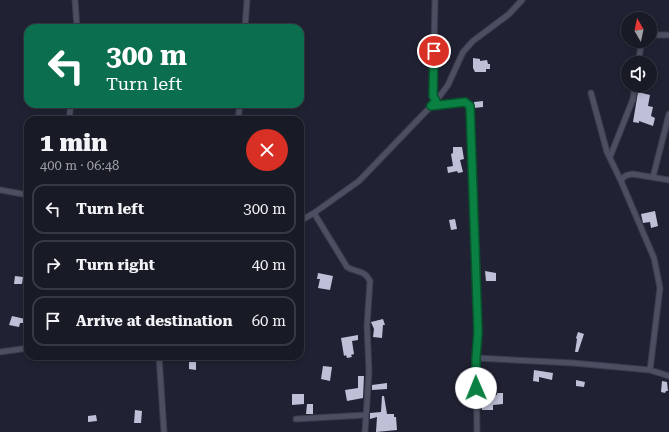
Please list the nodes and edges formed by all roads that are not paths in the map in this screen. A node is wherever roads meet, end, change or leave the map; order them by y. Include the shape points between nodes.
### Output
1 (75, 0) edge
2 (247, 0) edge
3 (436, 0) edge
4 (522, 0) edge
5 (77, 24) edge
6 (245, 24) edge
7 (657, 35) edge
8 (669, 35) edge
9 (634, 92) edge
10 (591, 93) dead end
11 (436, 101) junction
12 (431, 106) junction
13 (669, 114) edge
14 (610, 157) junction
15 (653, 177) junction
16 (669, 180) edge
17 (621, 181) junction
18 (0, 190) edge
19 (24, 194) edge
20 (314, 213) junction
21 (304, 219) edge
22 (24, 349) edge
23 (0, 352) edge
24 (476, 358) junction
25 (159, 360) edge
26 (650, 370) junction
27 (669, 376) edge
28 (366, 415) junction
29 (296, 419) dead end
30 (164, 432) edge
31 (365, 432) edge
32 (477, 432) edge

1 - 5 street
2 - 6 street
3 - 11 street via 433,96
4 - 11 street via 463,52 448,85
7 - 8 street
9 - 14 street
10 - 14 street
11 - 12 street
12 - 20 street via 359,181
12 - 24 street via 465,102 470,106 478,332
13 - 15 street
14 - 17 street
15 - 16 street
15 - 17 street via 627,175
17 - 26 street via 654,258 660,288
18 - 19 street
20 - 21 street
20 - 28 street via 347,267 367,275 370,281
22 - 23 street
24 - 26 street
24 - 32 street
25 - 30 street
26 - 27 street
28 - 29 street
28 - 31 street

